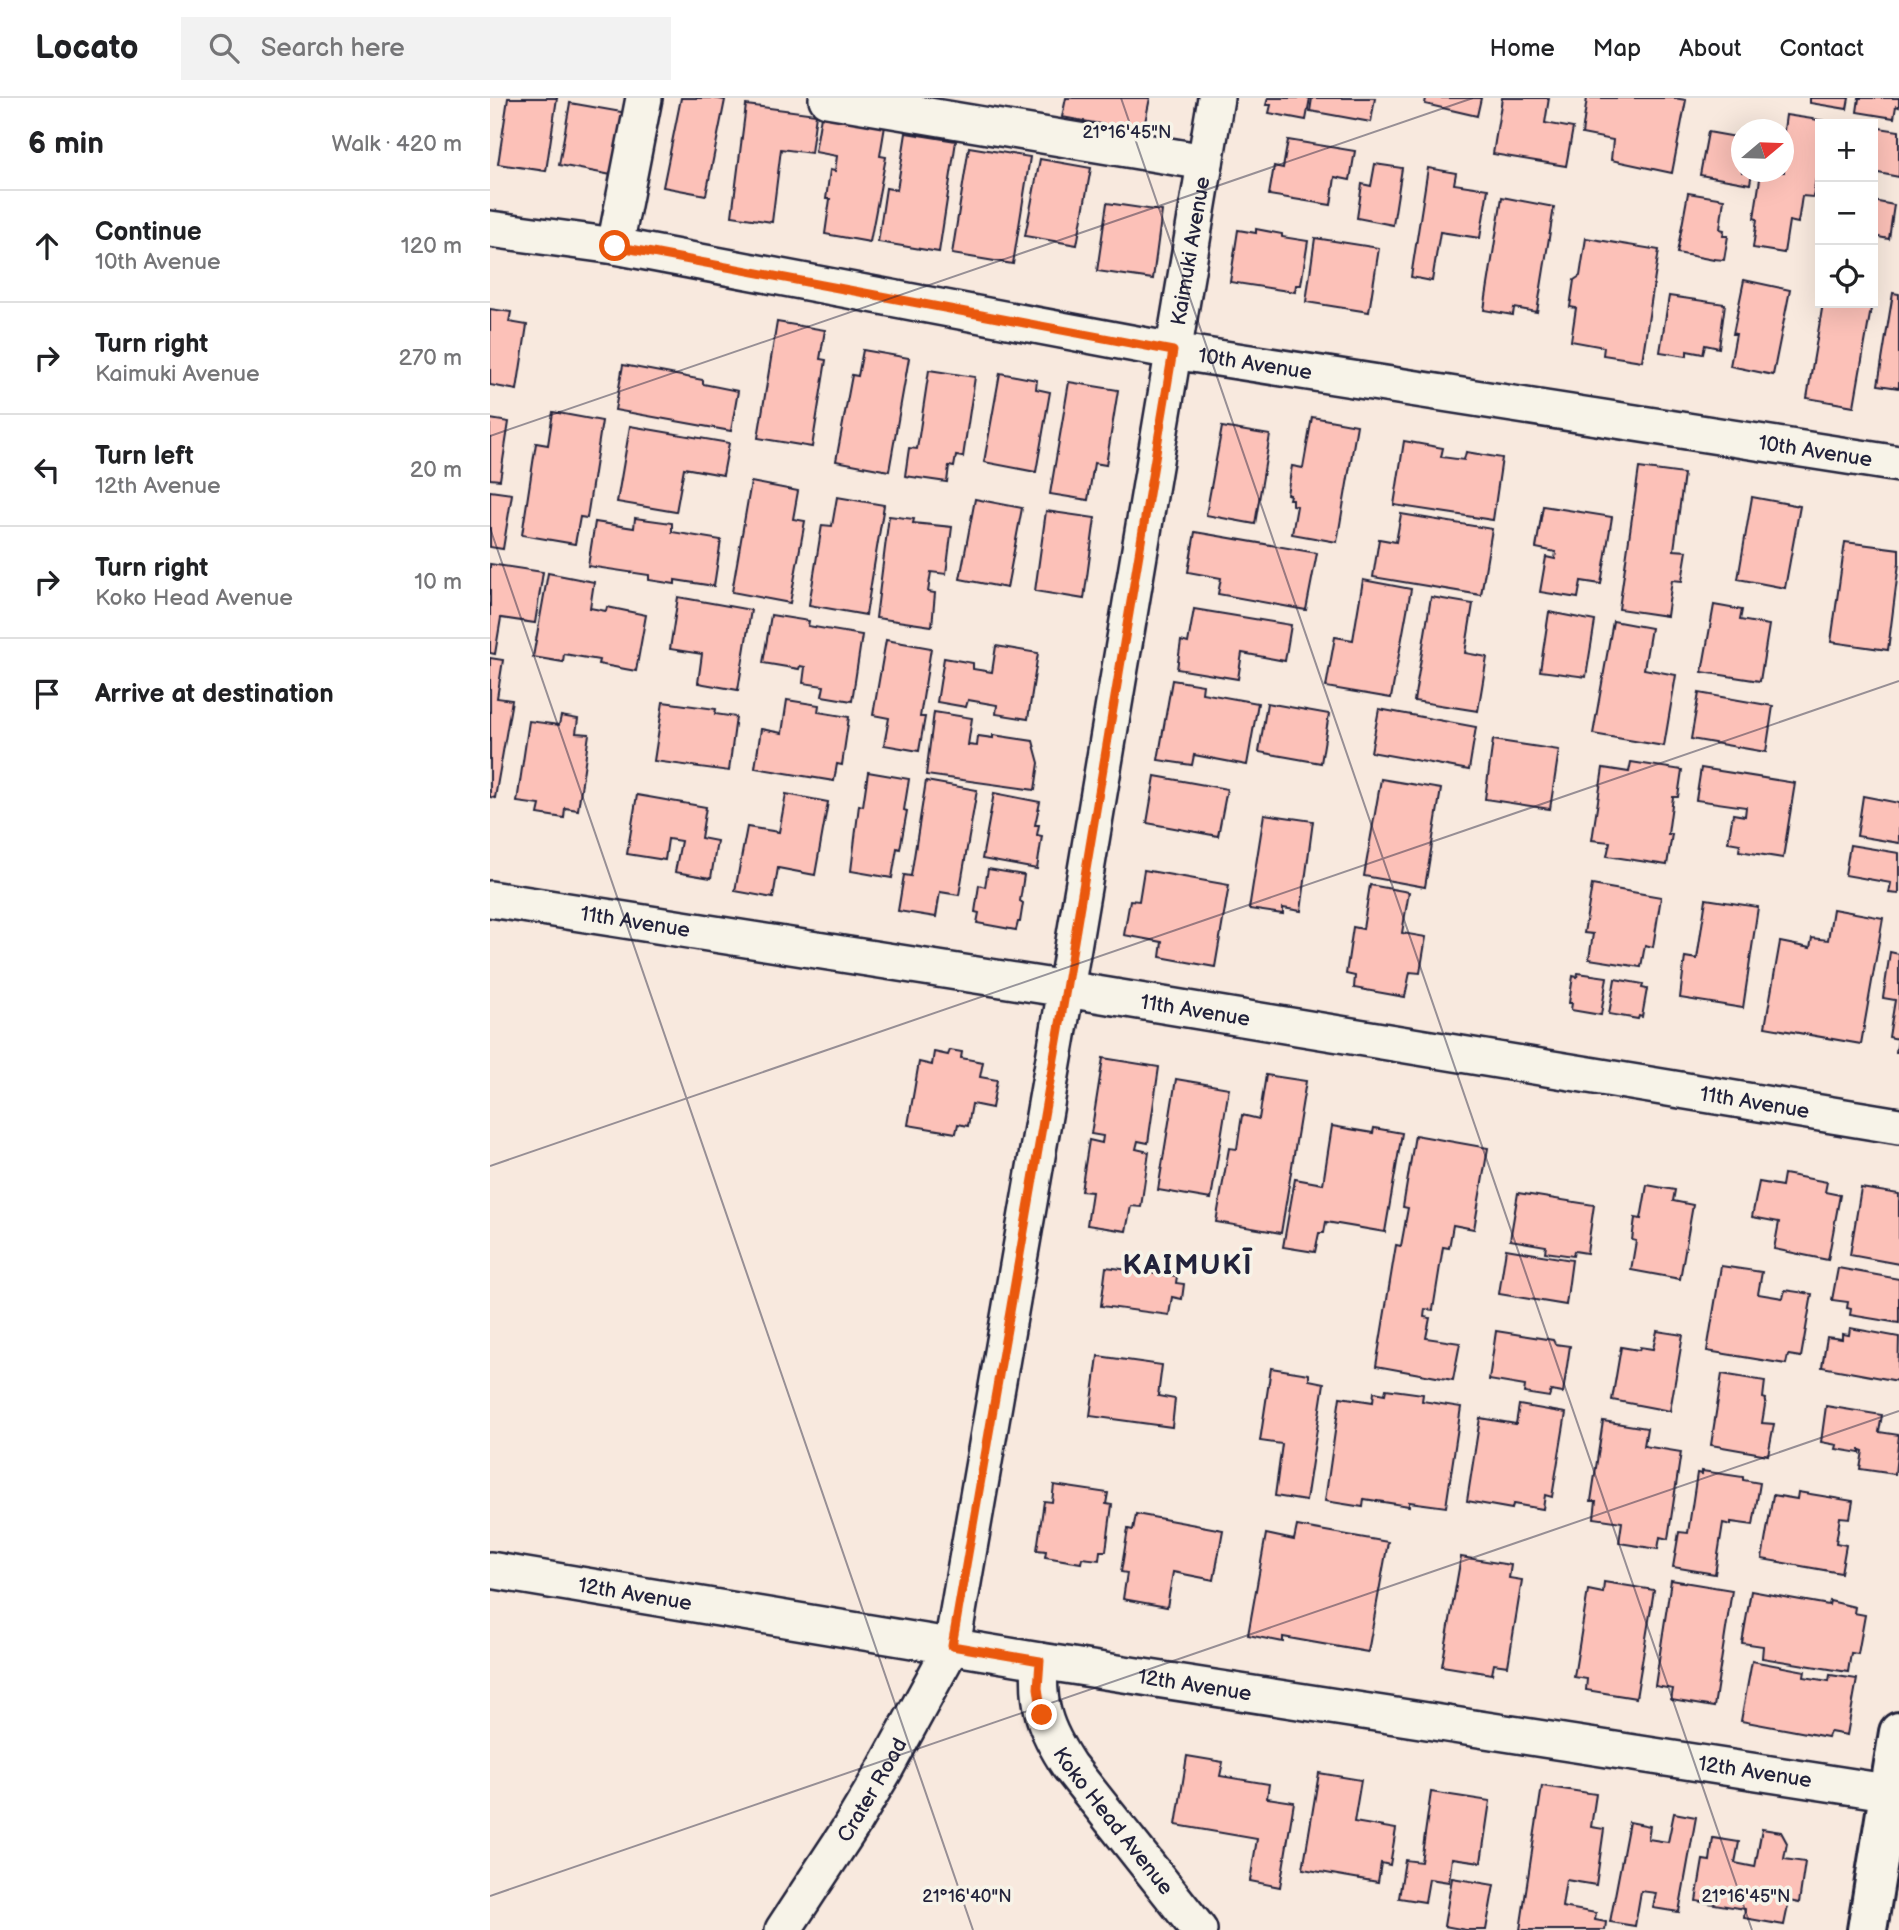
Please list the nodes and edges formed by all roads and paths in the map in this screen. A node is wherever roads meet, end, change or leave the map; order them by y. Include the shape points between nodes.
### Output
1 (644, 98) edge
2 (1216, 98) edge
3 (827, 99) edge
4 (1205, 162) junction
5 (490, 229) edge
6 (615, 246) junction
7 (1173, 351) junction
8 (1899, 464) edge
9 (490, 899) edge
10 (1066, 989) junction
11 (1899, 1126) edge
12 (490, 1570) edge
13 (952, 1646) junction
14 (1040, 1661) junction
15 (1899, 1732) edge
16 (1894, 1793) edge
17 (783, 1930) edge
18 (1199, 1930) edge
19 (1867, 1930) edge

1 - 6 street
2 - 4 street, Kaimuki Avenue
3 - 4 street
4 - 7 street, Kaimuki Avenue
5 - 6 street, 10th Avenue
6 - 7 street, 10th Avenue
7 - 8 street, 10th Avenue
7 - 10 street, Kaimuki Avenue
9 - 10 street, 11th Avenue
10 - 11 street, 11th Avenue
10 - 13 street, Kaimuki Avenue
12 - 13 street, 12th Avenue
13 - 14 street, 12th Avenue
13 - 17 street, Crater Road via 884,1771
14 - 16 street, 12th Avenue
14 - 18 street, Koko Head Avenue via 1042,1715 1054,1743
15 - 16 street
16 - 19 street

